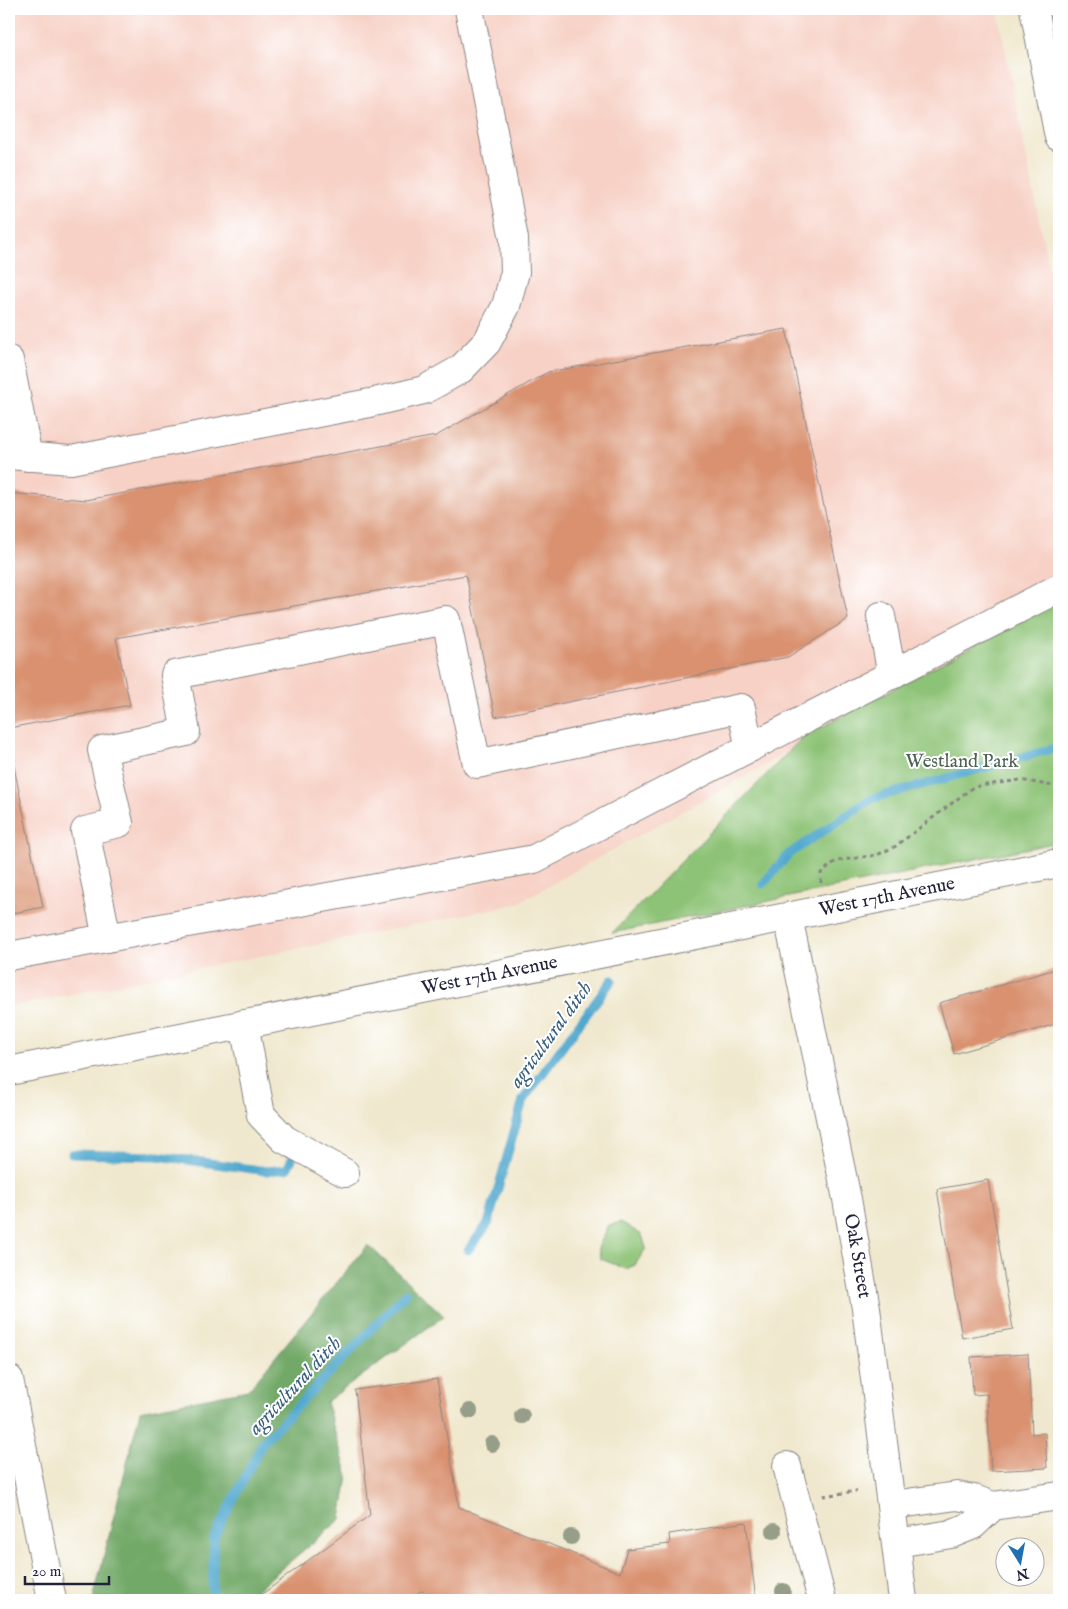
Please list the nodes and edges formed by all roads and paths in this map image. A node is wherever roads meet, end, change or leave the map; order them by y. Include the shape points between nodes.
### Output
1 (468, 9) edge
2 (1034, 9) edge
3 (1050, 45) edge
4 (1059, 137) edge
5 (9, 360) edge
6 (18, 456) edge
7 (1059, 588) edge
8 (881, 616) dead end
9 (892, 675) junction
10 (750, 748) junction
11 (1059, 787) edge
12 (1059, 863) edge
13 (820, 910) junction
14 (788, 917) junction
15 (107, 938) junction
16 (9, 956) edge
17 (244, 1024) junction
18 (9, 1071) edge
19 (345, 1173) dead end
20 (9, 1379) edge
21 (788, 1466) dead end
22 (857, 1490) dead end
23 (820, 1496) dead end
24 (1059, 1496) edge
25 (892, 1505) junction
26 (993, 1506) junction
27 (897, 1543) junction
28 (52, 1600) edge
29 (822, 1600) edge
30 (903, 1600) edge

1 - 6 street via 514,239 516,272 506,306 486,342 461,368 424,390 370,403 71,460
2 - 3 street
3 - 4 street
5 - 6 street
7 - 9 street
8 - 9 street
9 - 10 street
10 - 15 street via 534,859
10 - 15 street via 741,708 477,764 446,620 175,675 186,732 102,750 119,823 85,831
11 - 13 path via 1020,780 973,787 896,846 877,855 836,861 821,873
12 - 13 street, West 17th Avenue
13 - 14 street, West 17th Avenue
14 - 17 street, West 17th Avenue
14 - 25 street, Oak Street via 847,1199 866,1308
15 - 16 street
17 - 18 street, West 17th Avenue
17 - 19 street via 262,1115 284,1139
20 - 28 street
21 - 29 street
22 - 23 path
24 - 26 street
25 - 26 street via 957,1496
25 - 27 street, Oak Street
26 - 27 street via 973,1524 951,1534
27 - 30 street, Oak Street

